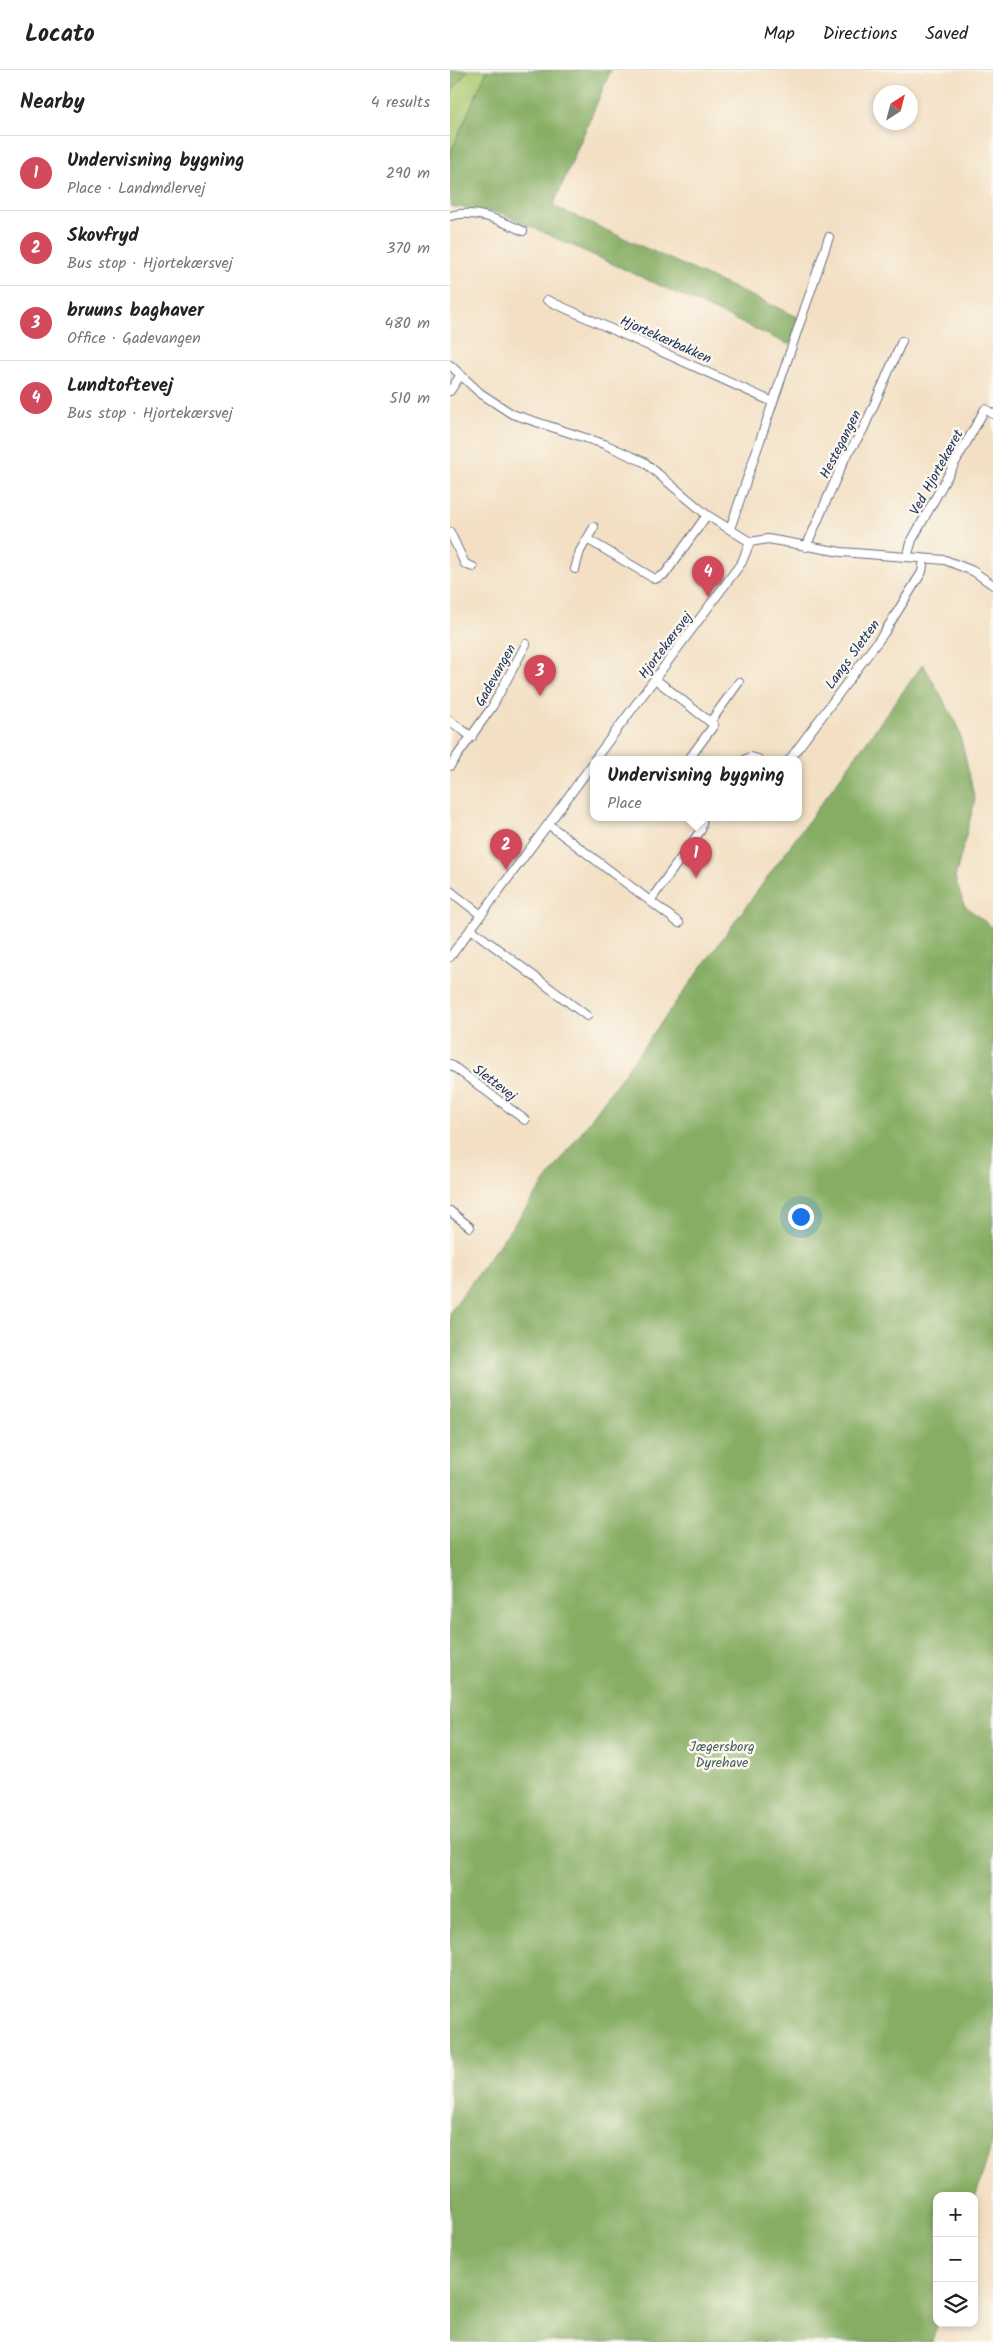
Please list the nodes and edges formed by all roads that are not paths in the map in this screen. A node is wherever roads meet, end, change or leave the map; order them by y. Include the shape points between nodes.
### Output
1 (450, 216) edge
2 (523, 231) dead end
3 (829, 237) dead end
4 (547, 300) dead end
5 (902, 341) dead end
6 (888, 348) dead end
7 (897, 352) junction
8 (450, 365) edge
9 (460, 376) junction
10 (450, 391) edge
11 (774, 402) junction
12 (993, 414) edge
13 (707, 515) junction
14 (594, 527) dead end
15 (730, 529) junction
16 (450, 532) edge
17 (587, 539) junction
18 (750, 542) junction
19 (806, 547) junction
20 (907, 557) junction
21 (924, 559) junction
22 (473, 567) dead end
23 (575, 569) dead end
24 (993, 585) edge
25 (526, 644) dead end
26 (655, 679) junction
27 (738, 682) dead end
28 (450, 721) edge
29 (711, 721) junction
30 (472, 737) junction
31 (597, 756) edge
32 (690, 756) edge
33 (792, 756) edge
34 (450, 766) edge
35 (590, 766) edge
36 (702, 821) edge
37 (548, 824) junction
38 (450, 891) edge
39 (650, 901) junction
40 (482, 914) junction
41 (679, 923) dead end
42 (471, 929) junction
43 (450, 957) edge
44 (587, 1016) dead end
45 (450, 1064) edge
46 (525, 1120) dead end
47 (450, 1211) edge
48 (470, 1226) dead end

1 - 2 street via 470,213
3 - 11 street
4 - 11 street, Hjortekærbakken
5 - 7 street, Hestegangen
6 - 7 street
7 - 19 street, Hestegangen
8 - 9 street
9 - 10 street
9 - 13 street via 512,414 604,444 644,462
11 - 15 street
12 - 20 street, Ved Hjortekæret via 985,409 912,540
13 - 15 street
13 - 17 street via 665,574 655,579
14 - 17 street
15 - 18 street
16 - 22 street via 465,564
17 - 23 street
18 - 19 street via 768,539
18 - 26 street, Hjortekærsvej via 742,562
19 - 20 street
20 - 21 street
21 - 24 street via 960,565
21 - 33 street, Langs Sletten via 922,572 884,633
25 - 30 street, Gadevangen via 492,708
26 - 29 street
26 - 31 street, Hjortekærsvej
27 - 29 street
28 - 30 street
29 - 32 street via 714,725
30 - 34 street, Gadevangen
35 - 37 street, Hjortekærsvej
36 - 39 street via 701,830
37 - 39 street
37 - 40 street, Hjortekærsvej
38 - 40 street
39 - 41 street
40 - 42 street, Hjortekærsvej
42 - 43 street, Hjortekærsvej
42 - 44 street
45 - 46 street, Slettevej
47 - 48 street

